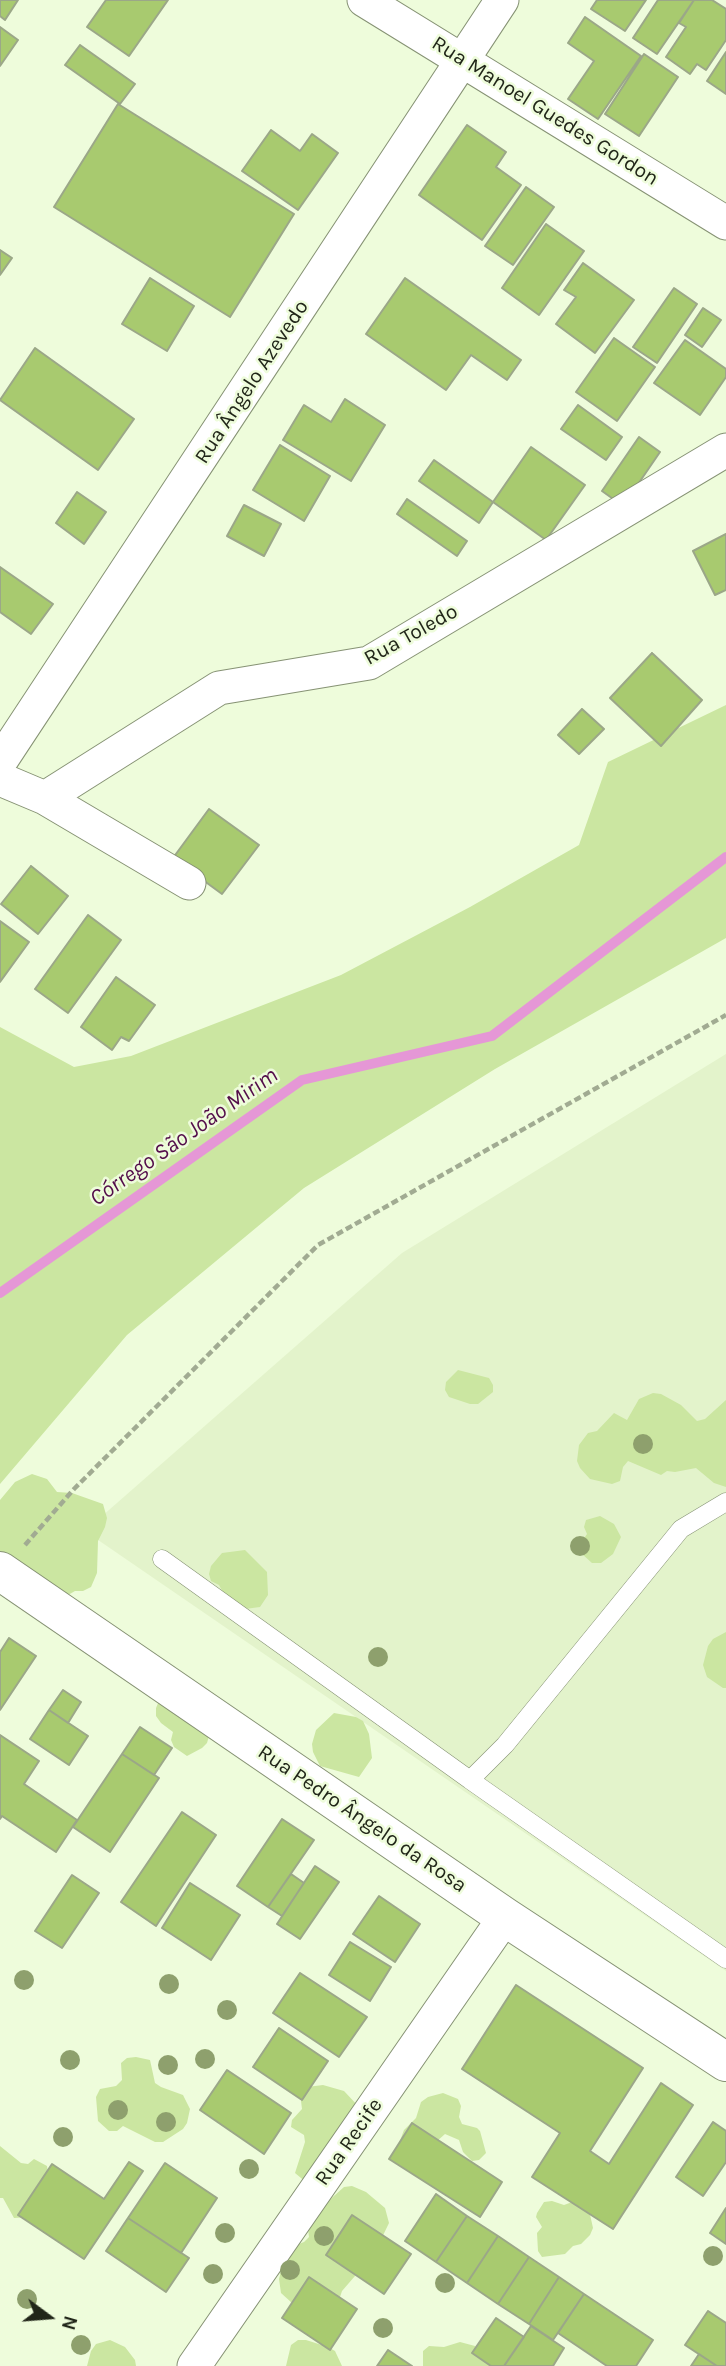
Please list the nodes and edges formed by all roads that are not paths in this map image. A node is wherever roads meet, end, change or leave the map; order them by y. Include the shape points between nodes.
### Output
1 (364, 0) edge
2 (502, 0) edge
3 (463, 61) junction
4 (726, 223) edge
5 (726, 450) edge
6 (0, 762) edge
7 (0, 779) edge
8 (45, 798) junction
9 (189, 883) dead end
10 (726, 1502) edge
11 (162, 1559) dead end
12 (1, 1573) edge
13 (470, 1780) junction
14 (505, 1917) junction
15 (726, 1959) edge
16 (726, 2062) edge
17 (194, 2366) edge

1 - 3 street, Rua Manoel Guedes Gordon
2 - 3 street, Rua Ângelo Azevedo
3 - 4 street, Rua Manoel Guedes Gordon
3 - 6 street, Rua Ângelo Azevedo
5 - 8 street, Rua Toledo via 369,663 219,688
7 - 8 street
8 - 9 street
10 - 13 lane via 681,1529 505,1745
11 - 13 lane
12 - 14 main road, Rua Pedro Ângelo da Rosa
13 - 15 lane
14 - 16 main road, Rua Pedro Ângelo da Rosa
14 - 17 street, Rua Recife

